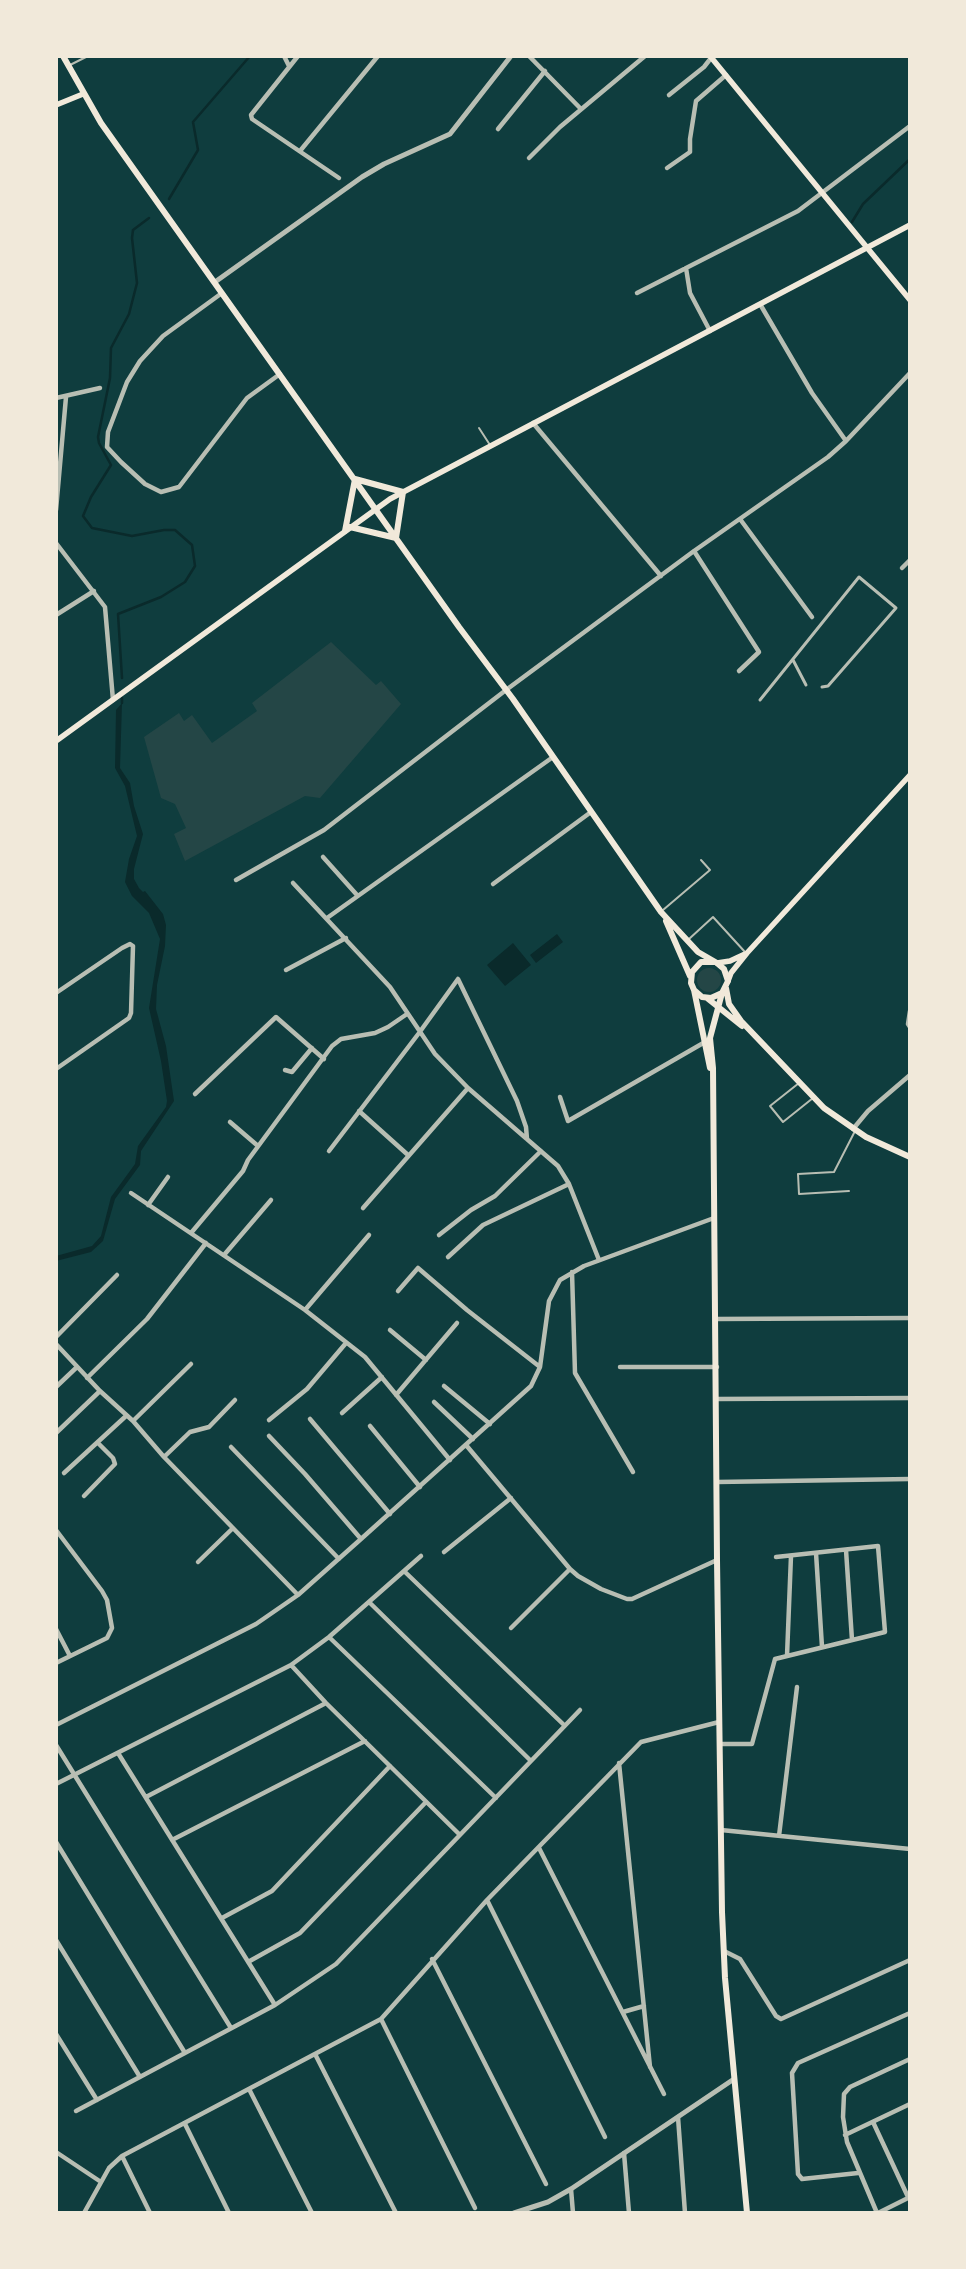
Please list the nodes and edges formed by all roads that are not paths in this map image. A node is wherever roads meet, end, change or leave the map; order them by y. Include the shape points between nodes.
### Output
1 (63, 56) edge
2 (88, 56) edge
3 (284, 56) edge
4 (298, 56) edge
5 (378, 56) edge
6 (511, 56) edge
7 (530, 56) edge
8 (645, 56) edge
9 (711, 57) edge
10 (68, 66) junction
11 (290, 66) junction
12 (545, 71) junction
13 (726, 75) junction
14 (83, 94) junction
15 (669, 94) dead end
16 (56, 106) edge
17 (581, 109) junction
18 (910, 126) edge
19 (498, 129) dead end
20 (300, 151) junction
21 (529, 158) dead end
22 (667, 168) dead end
23 (339, 178) dead end
24 (823, 193) junction
25 (910, 225) edge
26 (867, 247) junction
27 (686, 268) junction
28 (214, 282) junction
29 (222, 293) junction
30 (636, 293) dead end
31 (910, 300) edge
32 (760, 304) junction
33 (710, 330) junction
34 (910, 373) edge
35 (280, 374) junction
36 (100, 388) dead end
37 (66, 397) junction
38 (56, 398) edge
39 (533, 423) junction
40 (479, 428) dead end
41 (846, 441) junction
42 (490, 445) junction
43 (355, 478) junction
44 (403, 492) junction
45 (376, 508) junction
46 (56, 510) edge
47 (740, 519) junction
48 (347, 529) junction
49 (396, 538) junction
50 (56, 543) edge
51 (694, 551) junction
52 (910, 560) edge
53 (902, 568) dead end
54 (661, 576) junction
55 (94, 591) junction
56 (56, 616) edge
57 (812, 618) dead end
58 (793, 660) junction
59 (739, 671) dead end
60 (806, 685) dead end
61 (822, 687) dead end
62 (506, 690) junction
63 (113, 700) junction
64 (760, 700) dead end
65 (56, 741) edge
66 (553, 757) junction
67 (910, 775) edge
68 (592, 812) junction
69 (322, 857) dead end
70 (701, 860) dead end
71 (236, 880) dead end
72 (294, 883) dead end
73 (493, 884) dead end
74 (357, 895) junction
75 (662, 912) junction
76 (327, 918) junction
77 (346, 938) junction
78 (686, 941) junction
79 (747, 953) junction
80 (716, 962) junction
81 (286, 970) dead end
82 (691, 976) junction
83 (725, 987) junction
84 (694, 990) junction
85 (56, 993) edge
86 (708, 998) junction
87 (719, 1008) junction
88 (910, 1011) edge
89 (407, 1014) junction
90 (910, 1027) edge
91 (419, 1033) junction
92 (758, 1040) junction
93 (705, 1042) junction
94 (312, 1048) junction
95 (324, 1059) junction
96 (56, 1069) edge
97 (285, 1070) dead end
98 (910, 1076) edge
99 (799, 1083) junction
100 (468, 1088) junction
101 (713, 1089) junction
102 (195, 1094) dead end
103 (560, 1097) dead end
104 (813, 1098) junction
105 (359, 1111) junction
106 (230, 1122) dead end
107 (854, 1130) junction
108 (527, 1139) junction
109 (258, 1146) junction
110 (329, 1151) dead end
111 (541, 1151) junction
112 (408, 1155) junction
113 (910, 1157) edge
114 (168, 1178) dead end
115 (568, 1184) junction
116 (849, 1191) dead end
117 (131, 1193) dead end
118 (271, 1200) dead end
119 (148, 1205) junction
120 (363, 1208) dead end
121 (714, 1218) junction
122 (192, 1233) junction
123 (369, 1235) dead end
124 (439, 1235) dead end
125 (206, 1242) junction
126 (224, 1255) junction
127 (448, 1258) dead end
128 (599, 1260) junction
129 (572, 1272) junction
130 (117, 1275) dead end
131 (398, 1291) dead end
132 (305, 1310) junction
133 (910, 1318) edge
134 (716, 1319) junction
135 (457, 1323) dead end
136 (390, 1330) dead end
137 (56, 1337) edge
138 (346, 1343) junction
139 (57, 1346) edge
140 (426, 1360) junction
141 (191, 1364) dead end
142 (717, 1366) junction
143 (77, 1367) junction
144 (540, 1367) junction
145 (620, 1367) dead end
146 (382, 1376) junction
147 (87, 1378) junction
148 (444, 1386) dead end
149 (56, 1387) edge
150 (100, 1391) junction
151 (396, 1395) junction
152 (910, 1398) edge
153 (717, 1399) junction
154 (235, 1400) dead end
155 (434, 1402) dead end
156 (342, 1413) dead end
157 (126, 1416) junction
158 (310, 1418) dead end
159 (270, 1420) dead end
160 (132, 1421) junction
161 (490, 1424) junction
162 (370, 1426) dead end
163 (56, 1433) edge
164 (269, 1436) dead end
165 (473, 1439) junction
166 (98, 1443) junction
167 (466, 1445) junction
168 (231, 1446) dead end
169 (164, 1456) junction
170 (450, 1460) junction
171 (64, 1472) dead end
172 (633, 1472) dead end
173 (910, 1479) edge
174 (717, 1482) junction
175 (420, 1487) junction
176 (84, 1496) dead end
177 (511, 1498) junction
178 (390, 1514) junction
179 (233, 1528) junction
180 (56, 1530) edge
181 (361, 1540) junction
182 (846, 1550) junction
183 (444, 1552) dead end
184 (816, 1553) junction
185 (421, 1556) dead end
186 (791, 1556) junction
187 (776, 1557) dead end
188 (339, 1559) junction
189 (717, 1560) junction
190 (198, 1562) dead end
191 (570, 1569) junction
192 (404, 1571) junction
193 (298, 1595) junction
194 (369, 1602) junction
195 (511, 1628) dead end
196 (56, 1629) edge
197 (329, 1637) junction
198 (852, 1640) junction
199 (822, 1647) junction
200 (70, 1656) junction
201 (787, 1656) junction
202 (56, 1663) edge
203 (291, 1665) junction
204 (797, 1687) dead end
205 (326, 1703) junction
206 (580, 1710) dead end
207 (719, 1722) junction
208 (56, 1724) edge
209 (564, 1725) junction
210 (365, 1741) junction
211 (720, 1744) junction
212 (56, 1745) edge
213 (118, 1753) junction
214 (530, 1760) junction
215 (619, 1763) junction
216 (390, 1766) junction
217 (74, 1775) junction
218 (56, 1784) edge
219 (146, 1797) junction
220 (496, 1798) junction
221 (426, 1802) junction
222 (721, 1830) junction
223 (460, 1835) junction
224 (780, 1836) junction
225 (172, 1840) junction
226 (56, 1842) edge
227 (539, 1848) junction
228 (910, 1849) edge
229 (487, 1900) junction
230 (222, 1918) junction
231 (56, 1940) edge
232 (724, 1951) junction
233 (432, 1960) junction
234 (910, 1960) edge
235 (248, 1962) junction
236 (275, 2005) junction
237 (644, 2006) junction
238 (623, 2012) junction
239 (910, 2013) edge
240 (381, 2019) junction
241 (231, 2028) junction
242 (56, 2034) edge
243 (185, 2053) junction
244 (315, 2054) junction
245 (910, 2059) edge
246 (650, 2067) junction
247 (140, 2077) junction
248 (734, 2079) junction
249 (249, 2089) junction
250 (664, 2094) dead end
251 (97, 2100) junction
252 (910, 2104) edge
253 (76, 2111) dead end
254 (678, 2117) junction
255 (873, 2122) junction
256 (185, 2124) junction
257 (845, 2135) junction
258 (605, 2137) dead end
259 (56, 2152) edge
260 (624, 2153) junction
261 (122, 2156) junction
262 (858, 2173) junction
263 (101, 2182) junction
264 (546, 2184) dead end
265 (571, 2189) junction
266 (909, 2197) edge
267 (475, 2208) dead end
268 (84, 2213) edge
269 (150, 2213) edge
270 (229, 2213) edge
271 (312, 2213) edge
272 (396, 2213) edge
273 (514, 2213) edge
274 (573, 2213) edge
275 (629, 2213) edge
276 (685, 2213) edge
277 (747, 2213) edge
278 (877, 2213) edge

1 - 10 main road
2 - 10 lane
3 - 11 street
4 - 11 street
5 - 20 street
6 - 28 street via 450,134 362,177
7 - 12 street
8 - 17 street
9 - 13 main road
9 - 15 street via 704,67
10 - 14 main road
11 - 20 street via 251,115 252,119
12 - 17 street
12 - 19 street
13 - 22 street via 696,101 690,152
13 - 24 main road
14 - 16 main road
14 - 28 main road
17 - 21 street
18 - 24 street
20 - 23 street
24 - 26 main road
24 - 27 street via 798,211
25 - 26 main road
26 - 31 main road
26 - 32 main road
27 - 30 street
27 - 33 street via 690,293
28 - 29 main road
29 - 35 main road
29 - 35 street via 163,336 140,360 108,432 107,446 145,484 161,492 179,487 247,398
32 - 33 main road
32 - 41 street via 812,392
33 - 39 main road
34 - 41 street
35 - 43 main road
36 - 37 street
37 - 38 street
37 - 46 street
39 - 42 main road
39 - 54 street
40 - 42 lane
41 - 47 street
42 - 44 main road
43 - 44 main road
43 - 45 main road
43 - 48 main road
44 - 45 main road
44 - 49 main road
45 - 48 main road
45 - 49 main road
47 - 51 street
47 - 57 street
48 - 49 main road
48 - 63 main road
49 - 62 main road
50 - 55 street
51 - 54 street
51 - 59 street via 759,652
52 - 53 street
54 - 62 street
55 - 56 street
55 - 63 street via 106,607
58 - 60 street
58 - 61 street via 859,577 896,608 828,686
58 - 64 street
62 - 66 main road
62 - 71 street via 324,830
63 - 65 main road
66 - 68 main road
66 - 74 street
67 - 79 main road
68 - 73 street
68 - 75 main road
69 - 74 street
70 - 75 lane via 710,870
72 - 76 street
74 - 76 street
75 - 78 main road
75 - 82 main road
76 - 77 street
77 - 81 street
77 - 89 street via 390,987
78 - 79 lane via 713,917
78 - 80 main road
79 - 80 main road via 730,962
79 - 83 main road via 731,973
80 - 82 main road via 701,962
80 - 83 main road via 724,968
82 - 84 main road
83 - 86 main road
83 - 87 main road
83 - 92 main road via 729,1004
84 - 86 main road
84 - 93 main road
85 - 96 street via 122,948 130,944 134,946 129,1018
86 - 87 main road
87 - 92 main road
87 - 101 main road via 710,1038
88 - 90 street
89 - 91 street
89 - 95 street via 375,1033 341,1040 332,1046
91 - 100 street
91 - 105 street
91 - 108 street via 458,979 517,1101
92 - 99 main road
93 - 101 main road
93 - 103 street via 568,1121
94 - 95 street
94 - 97 street via 292,1072
94 - 102 street via 276,1017
95 - 109 street
98 - 107 street via 868,1111
99 - 104 main road
99 - 104 lane via 770,1106 783,1122
100 - 108 street
100 - 112 street
101 - 121 main road
104 - 107 main road
105 - 110 street
105 - 112 street
106 - 109 street
107 - 113 main road
107 - 116 lane via 834,1172 798,1174 799,1194
108 - 111 street
109 - 122 street via 243,1171
111 - 115 street via 558,1166
111 - 124 street via 495,1196
112 - 120 street
114 - 119 street
115 - 127 street via 483,1225
115 - 128 street
117 - 119 street
118 - 126 street
119 - 122 street
121 - 128 street
121 - 134 main road
122 - 125 street
123 - 132 street
125 - 126 street
125 - 147 street via 147,1319
126 - 132 street
128 - 129 street
129 - 144 street via 560,1280 549,1301
129 - 172 street via 575,1373
130 - 137 street
131 - 144 street via 418,1268
132 - 138 street
133 - 134 street
134 - 142 main road
135 - 140 street
136 - 140 street
138 - 146 street
138 - 159 street via 307,1389
139 - 143 street
140 - 151 street
141 - 160 street
142 - 145 street
142 - 153 main road
143 - 147 street
143 - 149 street
144 - 161 street via 531,1386
146 - 151 street
146 - 156 street
147 - 150 street
148 - 161 street
150 - 157 street
150 - 163 street
151 - 170 street
152 - 153 street
153 - 174 main road
154 - 169 street via 209,1427 190,1432
155 - 165 street
157 - 160 street
157 - 166 street
158 - 178 street
160 - 169 street
161 - 165 street
162 - 175 street
164 - 181 street
165 - 167 street
166 - 171 street
166 - 176 street via 115,1464
167 - 170 street
167 - 177 street
168 - 188 street
169 - 179 street
170 - 175 street
173 - 174 street
174 - 189 main road
175 - 178 street
177 - 183 street
177 - 191 street
178 - 181 street
179 - 190 street
179 - 193 street
180 - 200 street via 102,1591 112,1628 107,1638
181 - 188 street
182 - 184 street
182 - 198 street
182 - 198 street via 878,1546 885,1632
184 - 186 street
184 - 199 street
185 - 192 street
186 - 187 street
186 - 201 street
188 - 193 street
189 - 191 street via 632,1599 601,1589
189 - 207 main road
191 - 195 street
192 - 194 street
192 - 209 street
193 - 208 street via 256,1624
194 - 197 street
194 - 214 street
196 - 200 street
197 - 203 street
197 - 220 street
198 - 199 street
199 - 201 street
200 - 202 street
201 - 211 street via 775,1659 752,1744
203 - 205 street
203 - 213 street
204 - 224 street
205 - 210 street
205 - 219 street
206 - 209 street
207 - 211 main road
207 - 215 street via 640,1742
209 - 214 street
210 - 216 street
210 - 225 street
211 - 222 main road
212 - 217 street
213 - 217 street
213 - 219 street
214 - 220 street
215 - 227 street
215 - 237 street
216 - 221 street
216 - 230 street via 272,1891
217 - 218 street
217 - 241 street
219 - 225 street
220 - 223 street
221 - 223 street
221 - 235 street via 300,1933
222 - 224 street
222 - 232 main road
223 - 236 street via 336,1964
224 - 228 street
225 - 230 street
226 - 243 street
227 - 229 street
227 - 238 street
229 - 233 street
229 - 258 street
230 - 235 street
231 - 247 street
232 - 234 street via 740,1959 781,2019
232 - 248 main road
233 - 240 street
233 - 264 street
235 - 236 street
236 - 241 street
237 - 238 street
237 - 246 street
238 - 246 street
239 - 262 street via 798,2063 792,2074 798,2174 802,2179
240 - 244 street
240 - 267 street
241 - 243 street
242 - 251 street
243 - 247 street
244 - 249 street
244 - 272 street
245 - 257 street via 846,2090
246 - 250 street
247 - 251 street
248 - 254 street
248 - 277 main road
249 - 256 street
249 - 271 street
251 - 253 street
252 - 255 street
254 - 260 street
254 - 276 street
255 - 257 street
255 - 266 street
256 - 261 street
256 - 270 street
257 - 262 street
259 - 263 street
260 - 265 street
260 - 275 street
261 - 263 street via 109,2168
261 - 269 street
262 - 278 street
263 - 268 street
265 - 273 street via 548,2202
265 - 274 street
266 - 278 street

